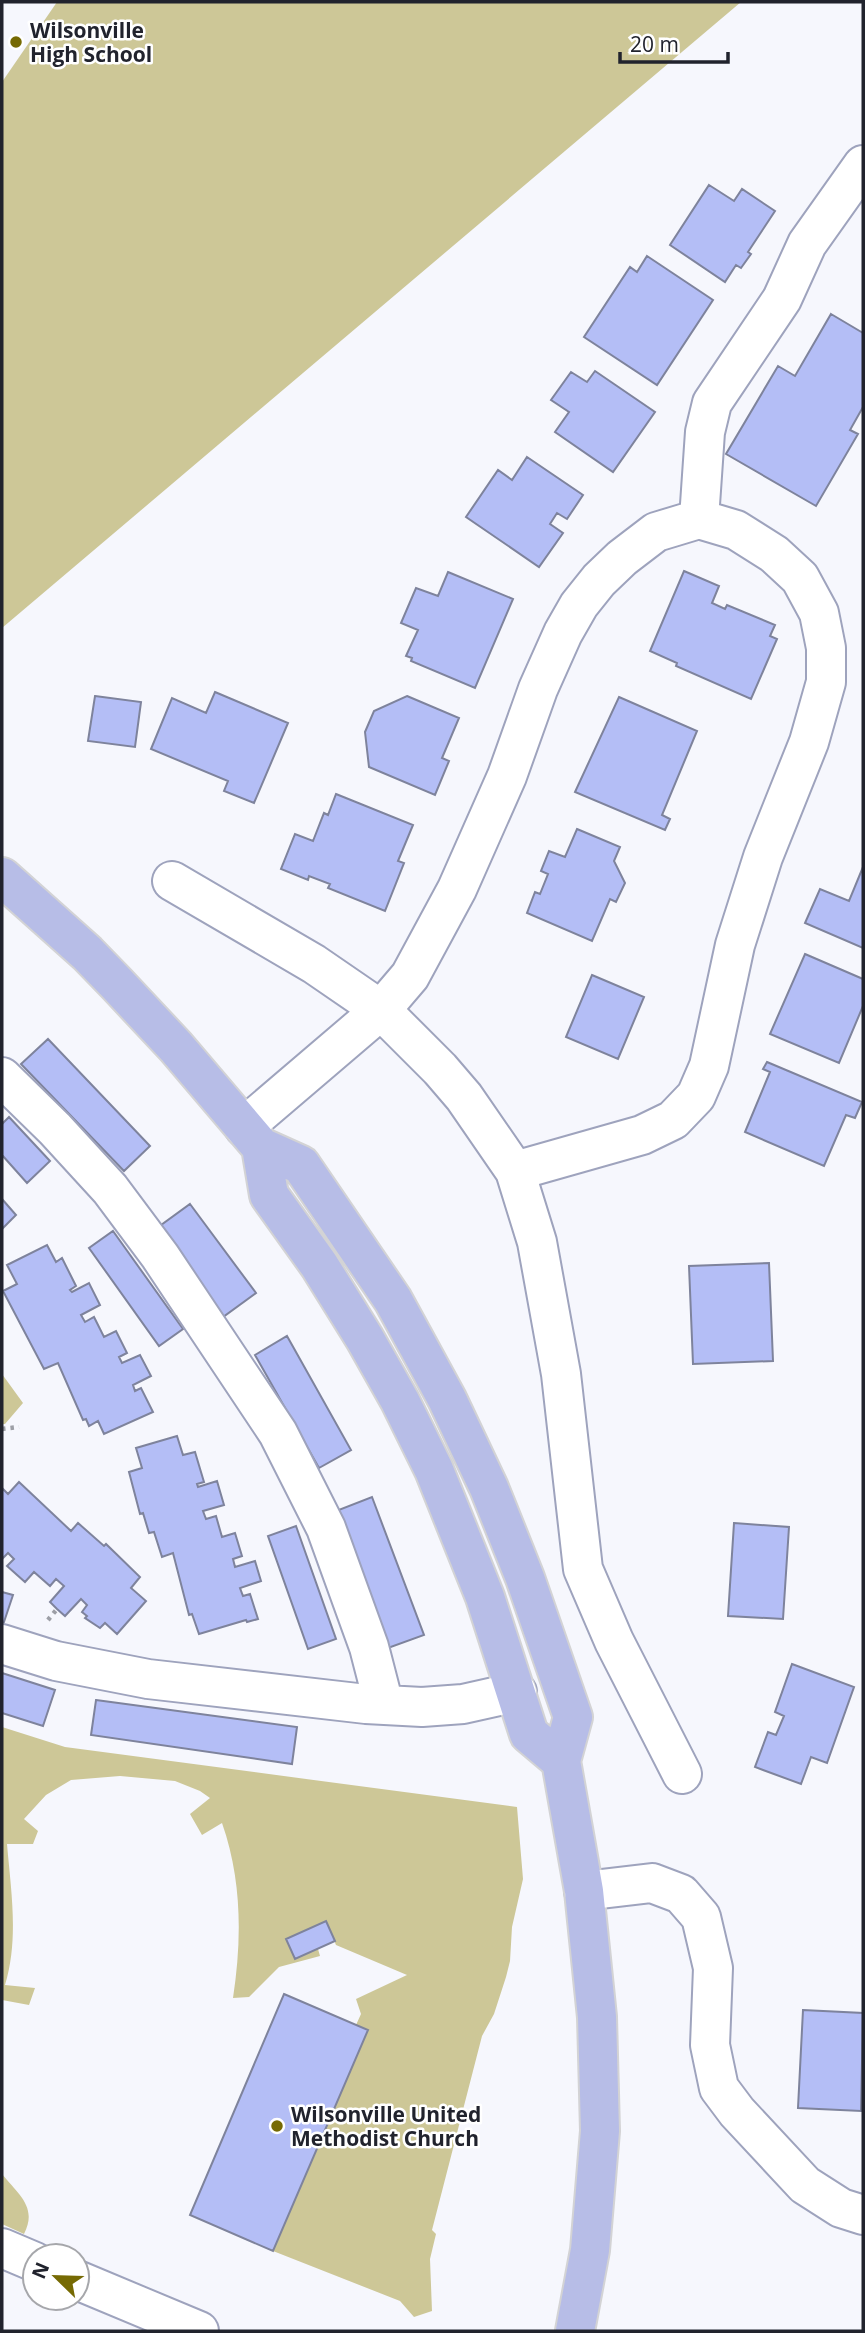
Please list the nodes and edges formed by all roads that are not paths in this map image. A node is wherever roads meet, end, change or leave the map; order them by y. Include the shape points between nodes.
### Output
1 (863, 164) edge
2 (699, 519) junction
3 (2, 877) edge
4 (172, 881) dead end
5 (381, 1010) junction
6 (2, 1077) edge
7 (252, 1137) junction
8 (515, 1171) junction
9 (2, 1644) edge
10 (517, 1692) junction
11 (384, 1705) junction
12 (561, 1761) junction
13 (682, 1774) dead end
14 (584, 1891) junction
15 (863, 2215) edge
16 (2, 2248) edge
17 (21, 2256) edge
18 (91, 2286) edge
19 (199, 2331) edge
20 (575, 2331) edge

1 - 2 street via 807,244 782,299 712,403 705,432
2 - 5 street via 656,532 622,558 579,605 538,689 507,776 457,889 410,976
2 - 8 street via 736,530 774,554 800,578 819,613 826,682 809,742 763,857 735,945 709,1066 696,1096 673,1120 642,1136
3 - 7 main road via 118,985
4 - 5 street via 314,964
5 - 7 street
5 - 8 street via 464,1097
6 - 11 street via 110,1189 278,1433 326,1528 369,1647
7 - 10 main road via 269,1195 365,1339 434,1470
7 - 12 main road via 301,1165 393,1300 452,1411 525,1578 573,1717
8 - 13 street via 537,1242 561,1374 583,1569
9 - 11 street via 56,1661 148,1679
10 - 11 street via 463,1704
10 - 12 main road via 529,1734
12 - 14 main road
14 - 15 street via 652,1883 681,1894 701,1917 713,1969 710,2045 719,2088 805,2185 841,2208
14 - 20 main road via 597,2017 600,2131 597,2194
16 - 17 street
18 - 19 street

